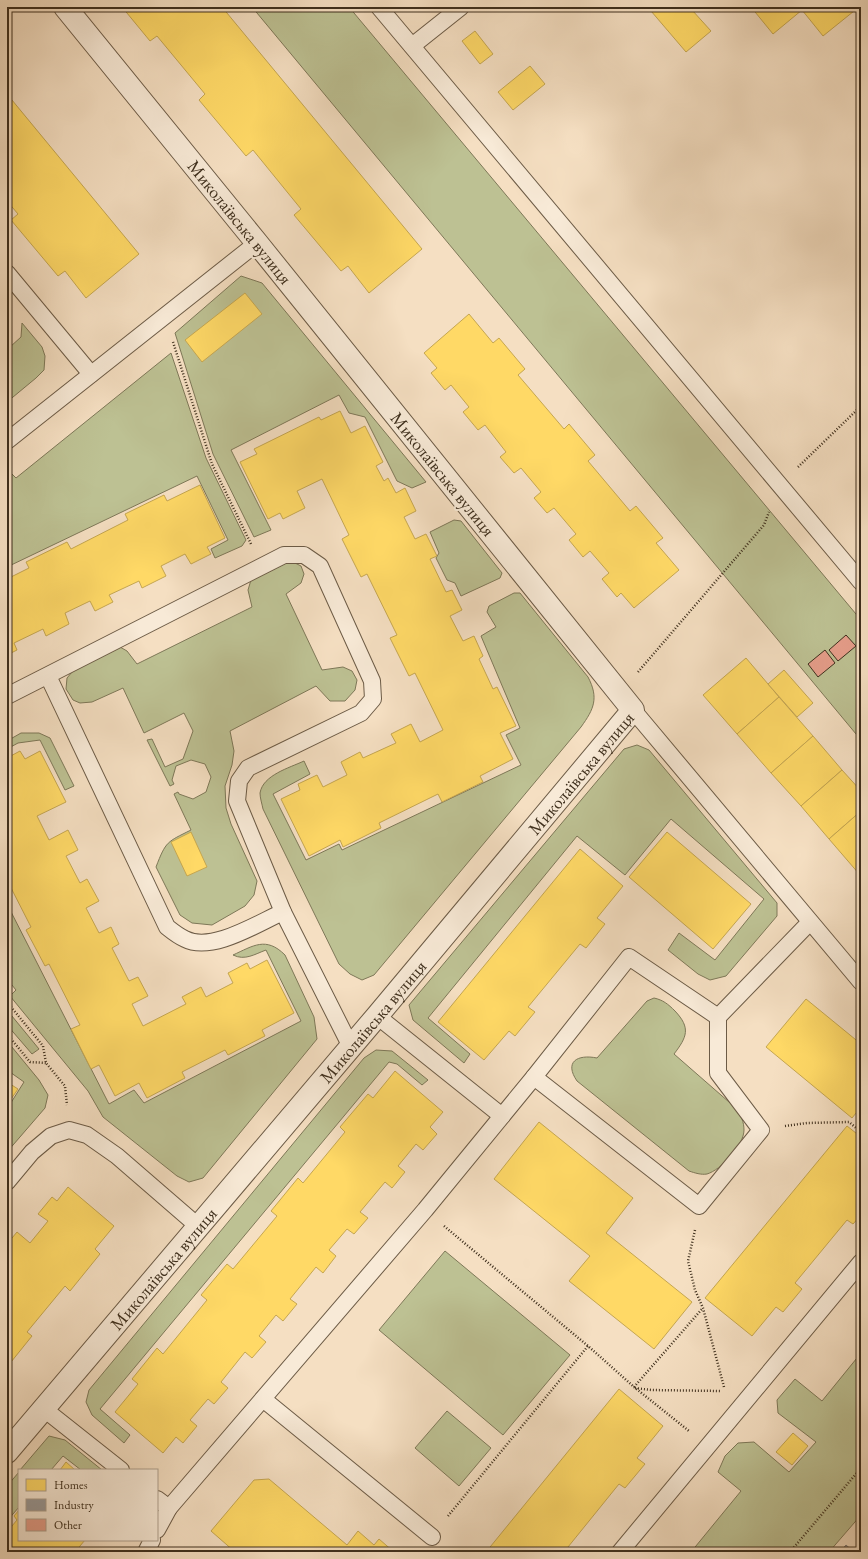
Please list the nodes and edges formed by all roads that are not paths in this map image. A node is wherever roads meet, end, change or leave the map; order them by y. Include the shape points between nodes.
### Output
1 (65, 7) edge
2 (379, 7) edge
3 (461, 7) edge
4 (412, 46) junction
5 (257, 243) junction
6 (7, 273) edge
7 (91, 374) junction
8 (7, 441) edge
9 (861, 582) edge
10 (48, 676) junction
11 (7, 696) edge
12 (626, 702) junction
13 (283, 912) junction
14 (810, 922) junction
15 (861, 982) edge
16 (377, 1016) junction
17 (718, 1017) junction
18 (351, 1047) junction
19 (534, 1077) junction
20 (502, 1116) junction
21 (7, 1182) edge
22 (199, 1227) junction
23 (861, 1262) edge
24 (263, 1398) junction
25 (44, 1409) junction
26 (7, 1452) edge
27 (120, 1469) edge
28 (163, 1503) edge
29 (158, 1526) edge
30 (432, 1537) road end
31 (152, 1541) edge
32 (146, 1552) edge
33 (620, 1552) edge

1 - 5 street, Миколаївська вулиця
2 - 4 lane
3 - 4 lane
4 - 9 lane
5 - 7 lane
5 - 12 street, Миколаївська вулиця
6 - 7 lane
7 - 8 lane
10 - 11 lane
10 - 13 lane via 167,927 185,940 205,944 223,940
10 - 13 lane via 284,555 304,555 320,566 372,681 373,699 361,713 248,768 239,781 237,801
12 - 14 lane
12 - 16 street, Миколаївська вулиця
13 - 18 lane
14 - 15 lane
14 - 17 lane
16 - 18 street, Миколаївська вулиця
16 - 20 lane
17 - 19 lane via 629,957
17 - 19 lane via 718,1073 761,1130 699,1206
18 - 22 street, Миколаївська вулиця
19 - 20 lane
20 - 24 lane via 425,1210
21 - 22 lane via 32,1152 51,1136 69,1130 87,1135 117,1156
22 - 25 street, Миколаївська вулиця
23 - 33 lane
24 - 28 lane
24 - 30 lane
25 - 26 street, Миколаївська вулиця
25 - 27 lane
28 - 29 lane
31 - 32 lane

